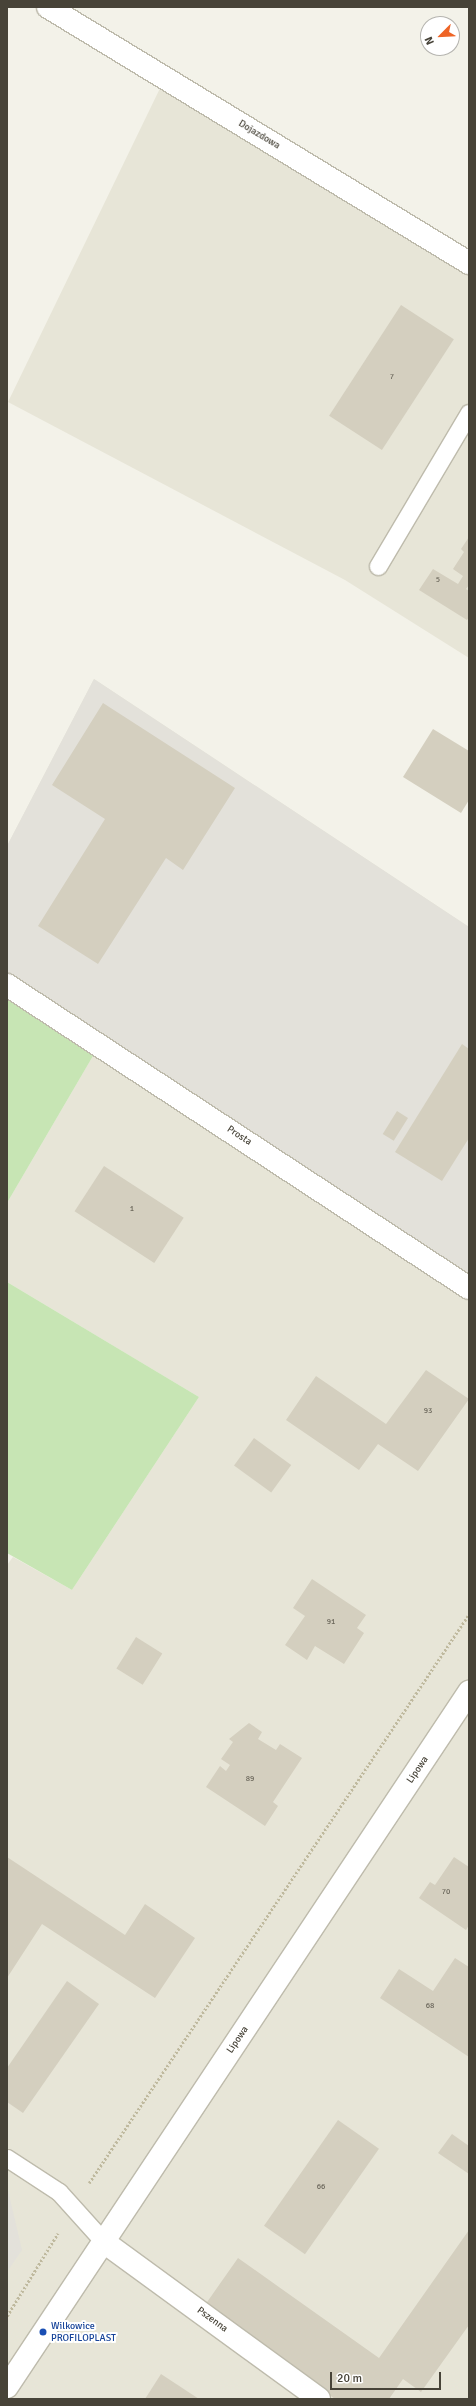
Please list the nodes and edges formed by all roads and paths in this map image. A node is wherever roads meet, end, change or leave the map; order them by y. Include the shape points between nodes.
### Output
1 (48, 7) edge
2 (469, 263) edge
3 (469, 413) edge
4 (378, 566) dead end
5 (7, 985) edge
6 (469, 1288) edge
7 (469, 1614) edge
8 (469, 1692) edge
9 (7, 2158) edge
10 (73, 2207) junction
11 (104, 2242) junction
12 (7, 2316) edge
13 (7, 2387) edge
14 (319, 2399) edge

1 - 2 street, Dojazdowa
3 - 4 lane
5 - 6 street, Prosta
7 - 10 path
8 - 11 street, Lipowa
9 - 10 lane via 59,2192
10 - 11 lane
10 - 12 path
11 - 13 street, Lipowa
11 - 14 street, Pszenna

